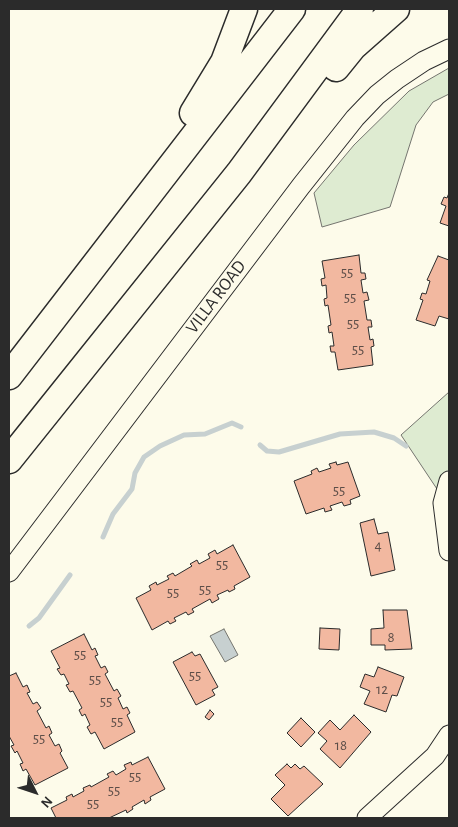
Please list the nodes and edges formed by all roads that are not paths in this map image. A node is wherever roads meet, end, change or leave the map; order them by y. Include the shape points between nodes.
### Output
1 (244, 9) edge
2 (292, 9) edge
3 (360, 9) edge
4 (396, 9) edge
5 (449, 49) edge
6 (239, 173) junction
7 (117, 235) junction
8 (9, 376) edge
9 (9, 460) edge
10 (449, 481) edge
11 (449, 551) edge
12 (9, 572) edge
13 (449, 735) edge
14 (367, 818) edge

1 - 7 highway via 224,62
2 - 7 highway
3 - 6 highway
4 - 6 highway via 353,47
5 - 12 street, VILLA ROAD via 397,79 355,118
6 - 9 highway
7 - 8 highway
10 - 11 street via 443,503
13 - 14 street via 435,756

